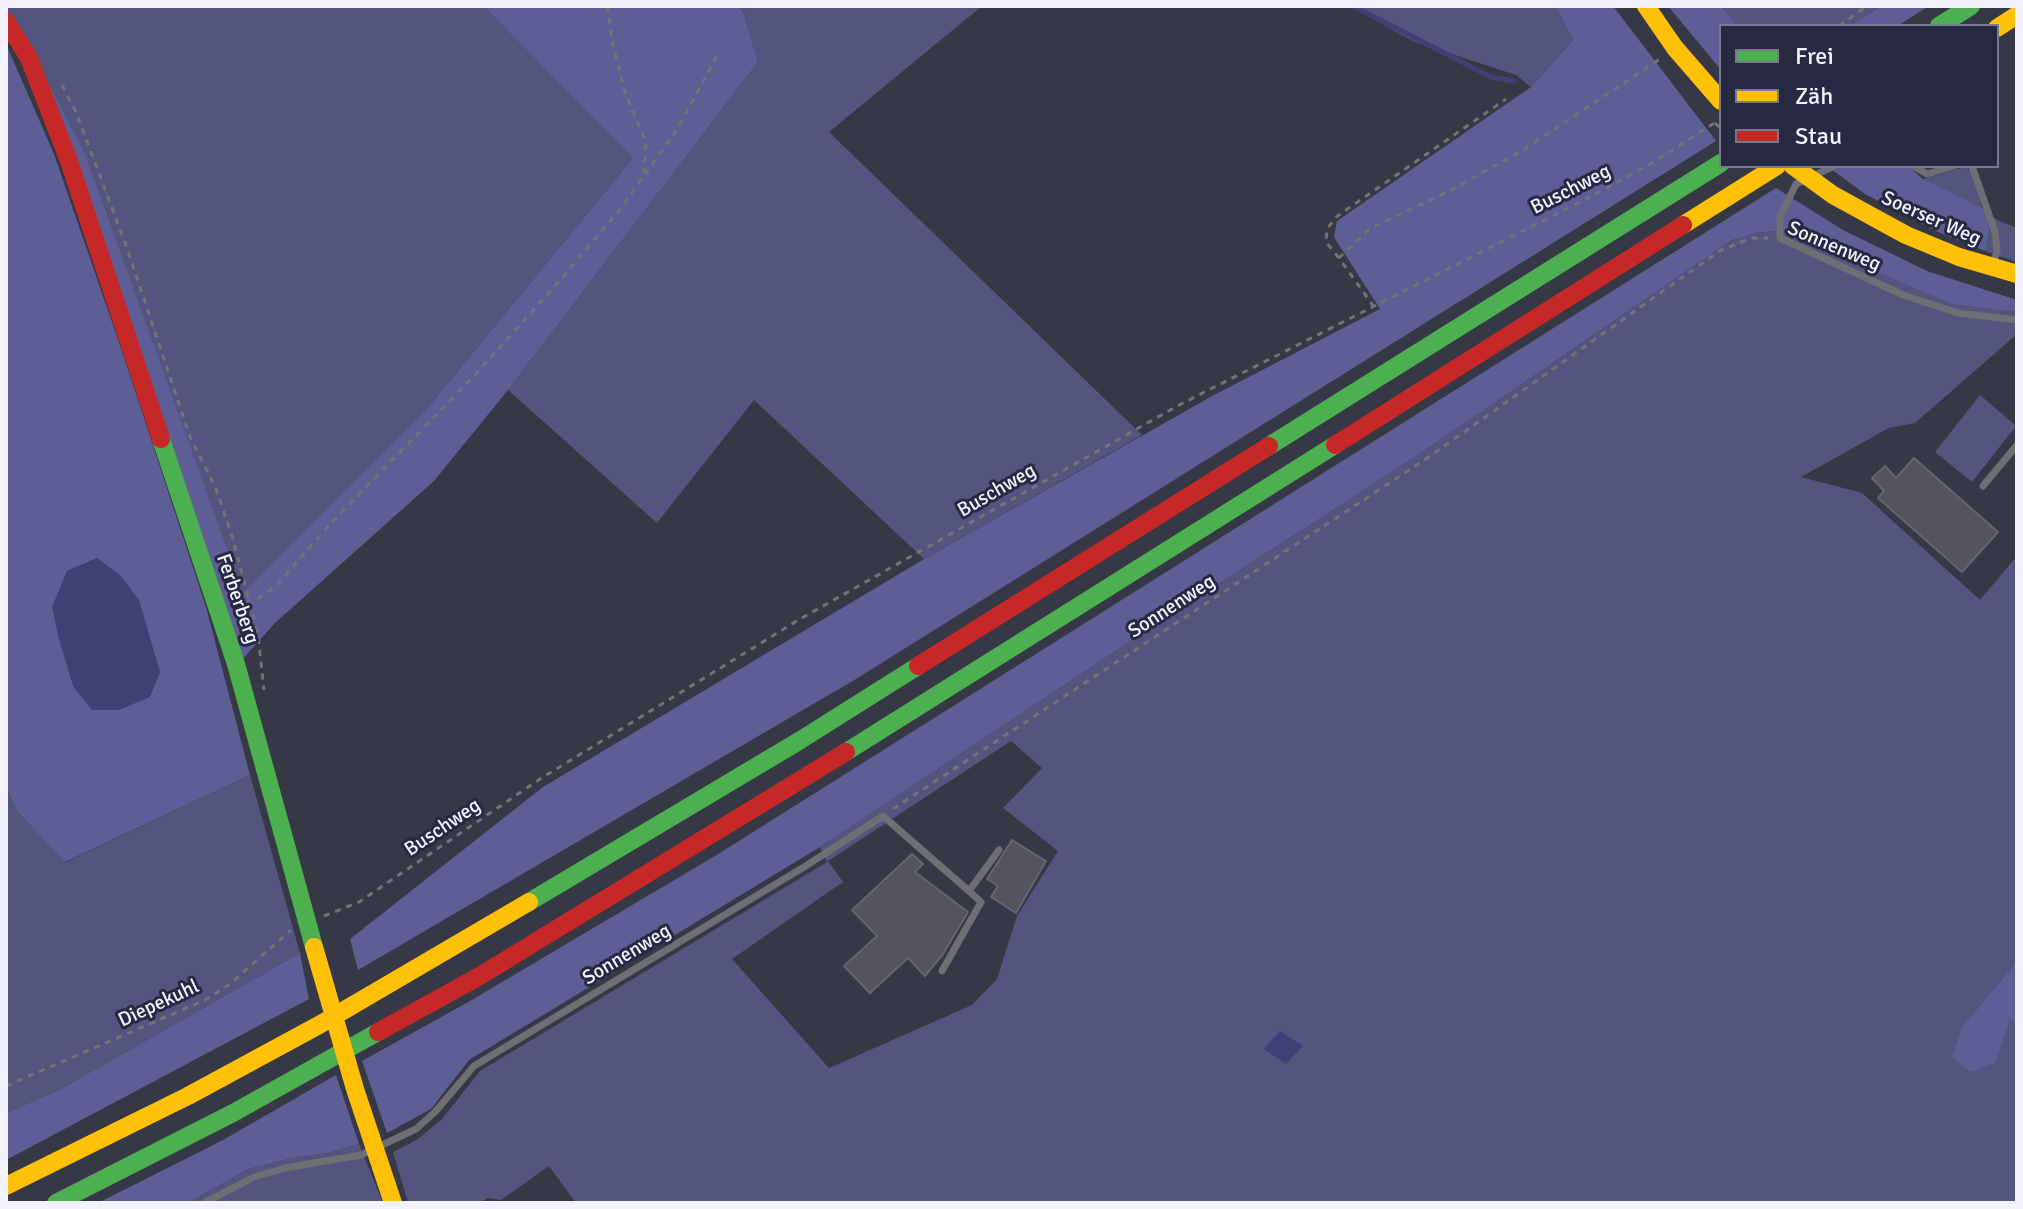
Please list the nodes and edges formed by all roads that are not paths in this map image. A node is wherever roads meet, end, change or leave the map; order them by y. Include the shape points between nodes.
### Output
1 (1646, 6) edge
2 (1971, 6) edge
3 (2017, 15) edge
4 (6, 21) edge
5 (1942, 24) edge
6 (1999, 27) edge
7 (1719, 99) edge
8 (1719, 164) edge
9 (1774, 168) edge
10 (1796, 168) edge
11 (1830, 168) edge
12 (1916, 168) edge
13 (1947, 168) edge
14 (1973, 168) edge
15 (1992, 268) junction
16 (2017, 274) edge
17 (2017, 320) edge
18 (2017, 445) edge
19 (1983, 486) dead end
20 (999, 850) dead end
21 (969, 891) junction
22 (942, 971) dead end
23 (375, 1150) junction
24 (6, 1186) edge
25 (56, 1203) edge
26 (204, 1203) edge
27 (393, 1203) edge

1 - 7 main road
2 - 5 main road
3 - 6 main road
4 - 23 main road, Ferberberg via 29,58 69,161 236,664
8 - 24 main road via 812,733 470,938 188,1096
9 - 25 main road via 821,768 478,977 233,1113
10 - 15 main road, Soerser Weg via 1906,235
11 - 17 lane, Sonnenweg via 1796,184 1780,217 1780,238 1903,295 1958,313
12 - 13 lane via 1927,174
14 - 15 lane via 1995,232
15 - 16 main road, Soerser Weg
18 - 19 lane
20 - 21 lane
21 - 22 lane via 981,902
21 - 23 lane, Sonnenweg via 883,816 474,1066 416,1129
23 - 26 lane, Sonnenweg via 254,1177
23 - 27 main road, Ferberberg

